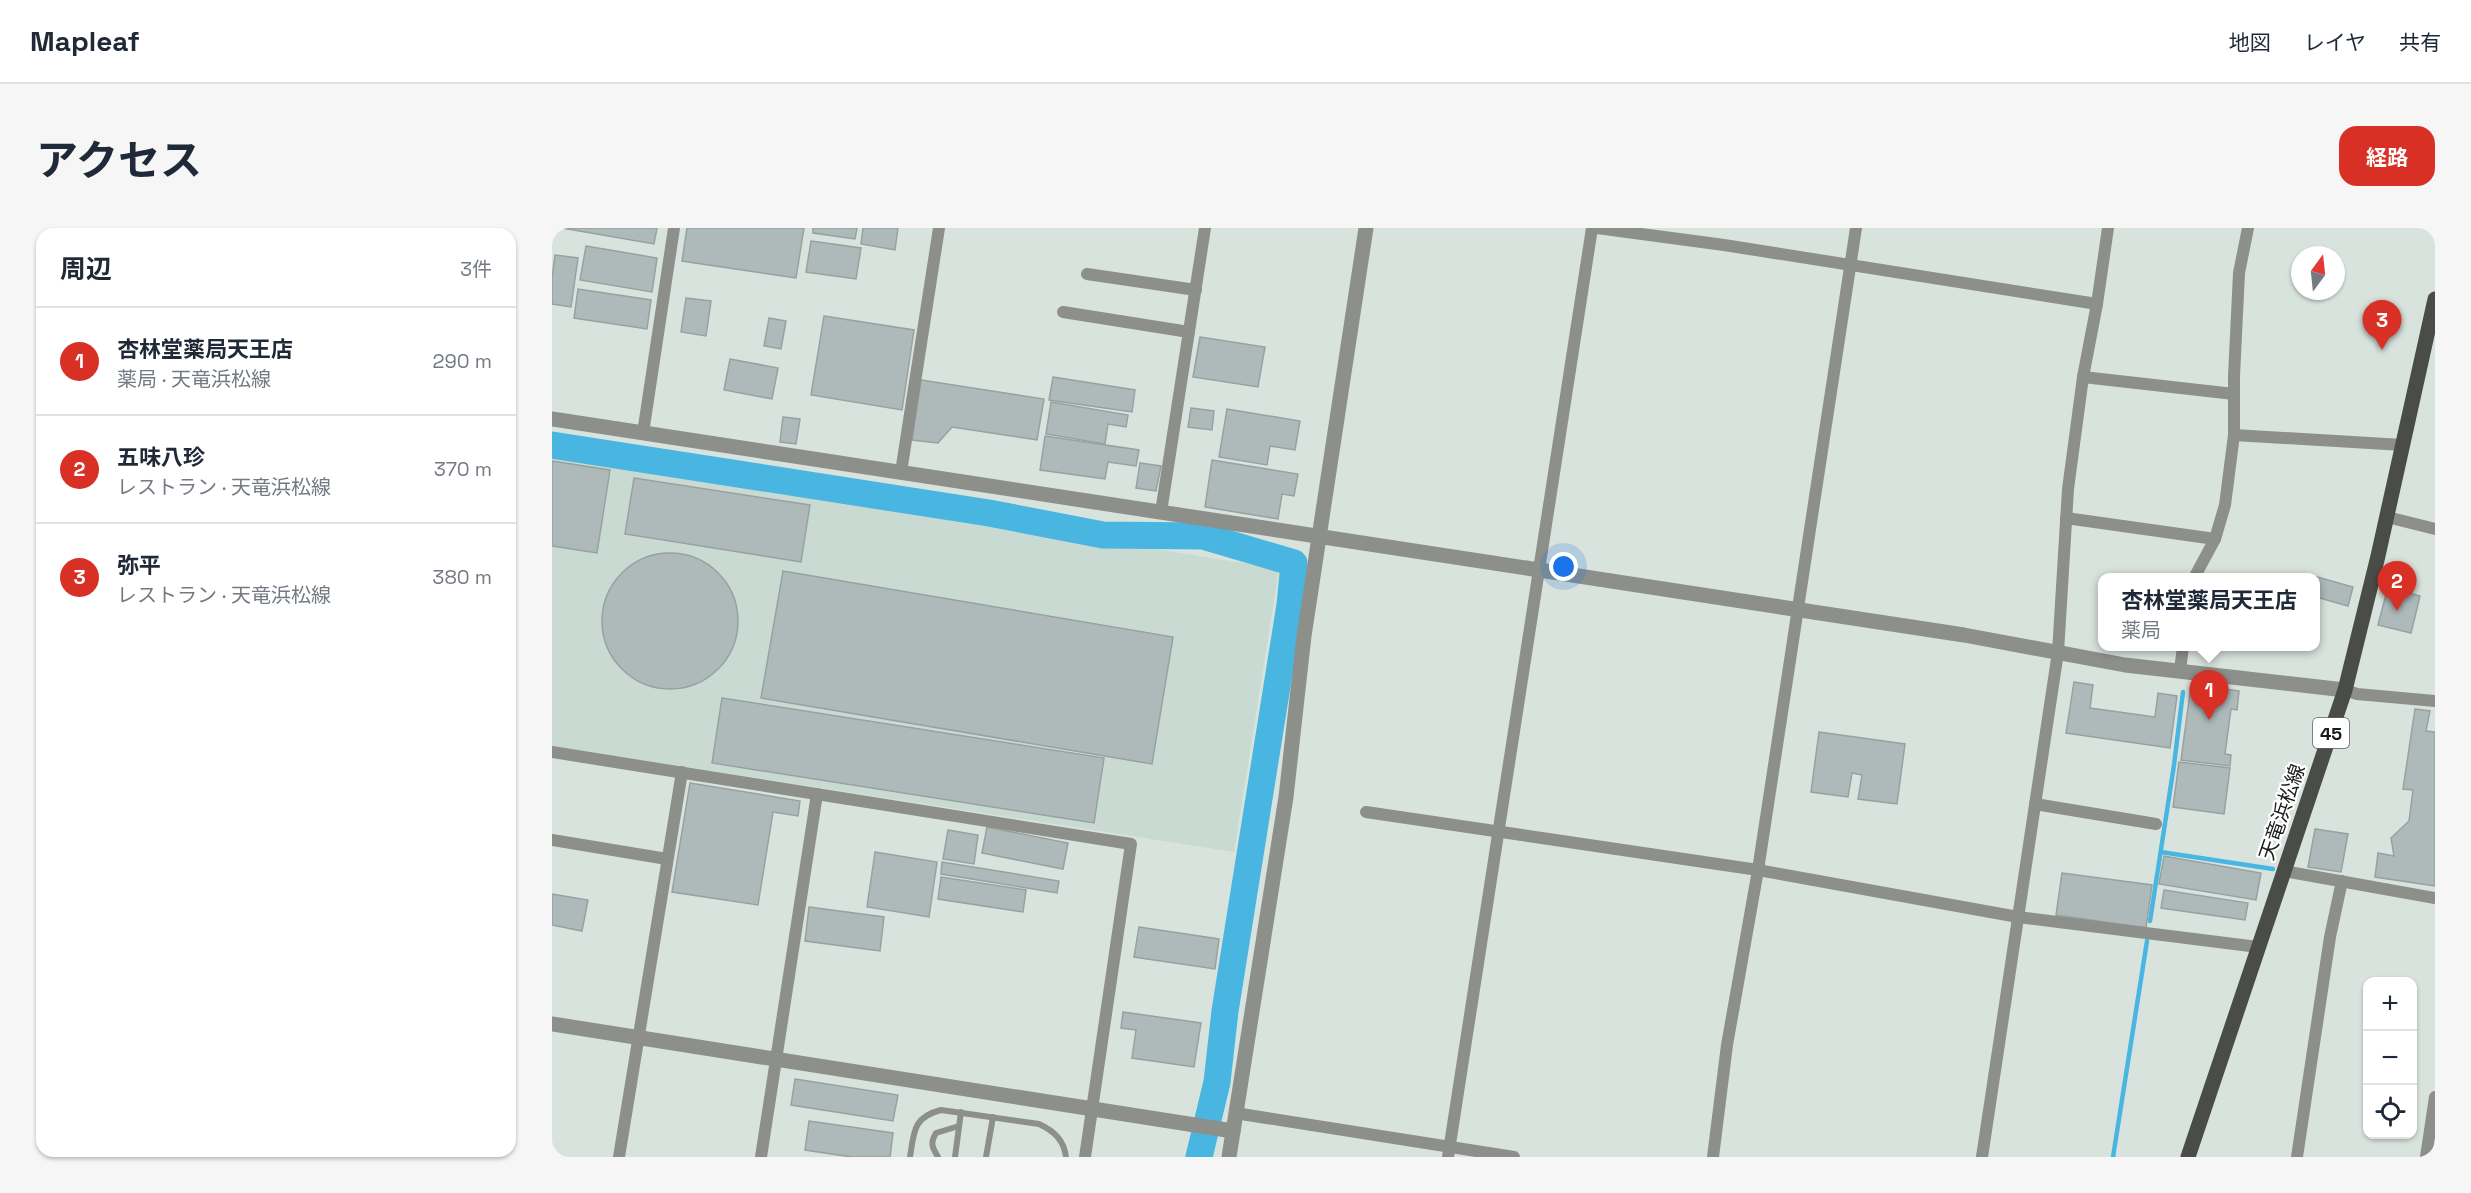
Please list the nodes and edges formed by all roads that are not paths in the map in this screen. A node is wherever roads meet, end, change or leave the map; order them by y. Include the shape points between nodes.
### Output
1 (674, 228) edge
2 (939, 228) edge
3 (1205, 228) edge
4 (1366, 228) edge
5 (1592, 228) edge
6 (1597, 228) edge
7 (1856, 228) edge
8 (2108, 228) edge
9 (2248, 228) edge
10 (1851, 264) junction
11 (1088, 274) dead end
12 (1196, 290) junction
13 (2435, 299) edge
14 (2097, 304) junction
15 (1063, 312) dead end
16 (1189, 332) junction
17 (2431, 336) edge
18 (2083, 377) junction
19 (2234, 394) junction
20 (552, 419) edge
21 (644, 433) junction
22 (2234, 435) junction
23 (2403, 446) junction
24 (901, 472) junction
25 (1161, 512) junction
26 (2387, 517) junction
27 (2066, 518) junction
28 (2435, 529) edge
29 (1318, 536) junction
30 (2215, 539) junction
31 (1540, 570) junction
32 (2197, 573) edge
33 (1798, 610) junction
34 (2182, 651) edge
35 (2058, 652) junction
36 (2180, 671) junction
37 (2345, 690) junction
38 (2435, 700) edge
39 (552, 752) edge
40 (682, 772) junction
41 (817, 794) junction
42 (2035, 804) junction
43 (1366, 812) dead end
44 (2156, 824) dead end
45 (1499, 831) junction
46 (552, 840) edge
47 (667, 859) junction
48 (1758, 870) junction
49 (2284, 871) junction
50 (2342, 881) junction
51 (2435, 898) edge
52 (2018, 916) junction
53 (2258, 947) junction
54 (552, 1024) edge
55 (638, 1038) junction
56 (777, 1059) junction
57 (2435, 1097) edge
58 (1092, 1108) junction
59 (961, 1112) junction
60 (1235, 1113) junction
61 (993, 1117) junction
62 (959, 1126) junction
63 (1233, 1131) junction
64 (1449, 1152) edge
65 (619, 1157) edge
66 (762, 1157) edge
67 (910, 1157) edge
68 (938, 1157) edge
69 (955, 1157) edge
70 (987, 1157) edge
71 (1066, 1157) edge
72 (1085, 1157) edge
73 (1229, 1157) edge
74 (1514, 1157) edge
75 (1713, 1157) edge
76 (1982, 1157) edge
77 (2188, 1157) edge
78 (2297, 1157) edge
79 (2426, 1157) edge

1 - 21 street
2 - 24 street
3 - 12 street
4 - 29 street
5 - 31 street
6 - 10 street
7 - 10 street
8 - 14 street
9 - 19 street via 2239,273
10 - 14 street
10 - 33 street
11 - 12 street
12 - 16 street
13 - 17 main road, 天竜浜松線 / 45
14 - 18 street
15 - 16 street
16 - 25 street
17 - 23 main road, 天竜浜松線 / 45
18 - 19 street
18 - 27 street
19 - 22 street
20 - 21 street
21 - 24 street
22 - 23 street
22 - 30 street
23 - 26 main road, 天竜浜松線 / 45
24 - 25 street
25 - 29 street
26 - 28 street
26 - 37 main road, 天竜浜松線 / 45
27 - 30 street
27 - 35 street
29 - 31 street
29 - 60 street via 1286,797
30 - 32 street
31 - 33 street
31 - 45 street
33 - 35 street
33 - 48 street
34 - 36 street
35 - 36 street
35 - 42 street
36 - 37 street
37 - 38 street
37 - 49 main road, 天竜浜松線 / 45
39 - 40 street
40 - 41 street
40 - 47 street
41 - 56 street
41 - 58 street via 1131,844
42 - 44 street
42 - 52 street
43 - 45 street
45 - 48 street
45 - 64 street
46 - 47 street
47 - 55 street
48 - 52 street
48 - 75 street via 1727,1045
49 - 50 street
49 - 53 main road, 天竜浜松線 / 45
50 - 51 street
50 - 78 street
52 - 53 street
52 - 76 street
53 - 77 main road, 天竜浜松線 / 45
54 - 55 street
55 - 56 street
55 - 65 street
56 - 58 street
56 - 66 street
57 - 79 street
58 - 63 street
58 - 72 street
59 - 61 lane
59 - 62 lane
59 - 67 lane via 929,1113 917,1124
60 - 63 street
60 - 64 street
61 - 70 lane
61 - 71 lane via 1039,1124 1050,1130 1061,1140
62 - 68 lane via 936,1133 932,1148
62 - 69 lane
63 - 73 street
64 - 74 street

